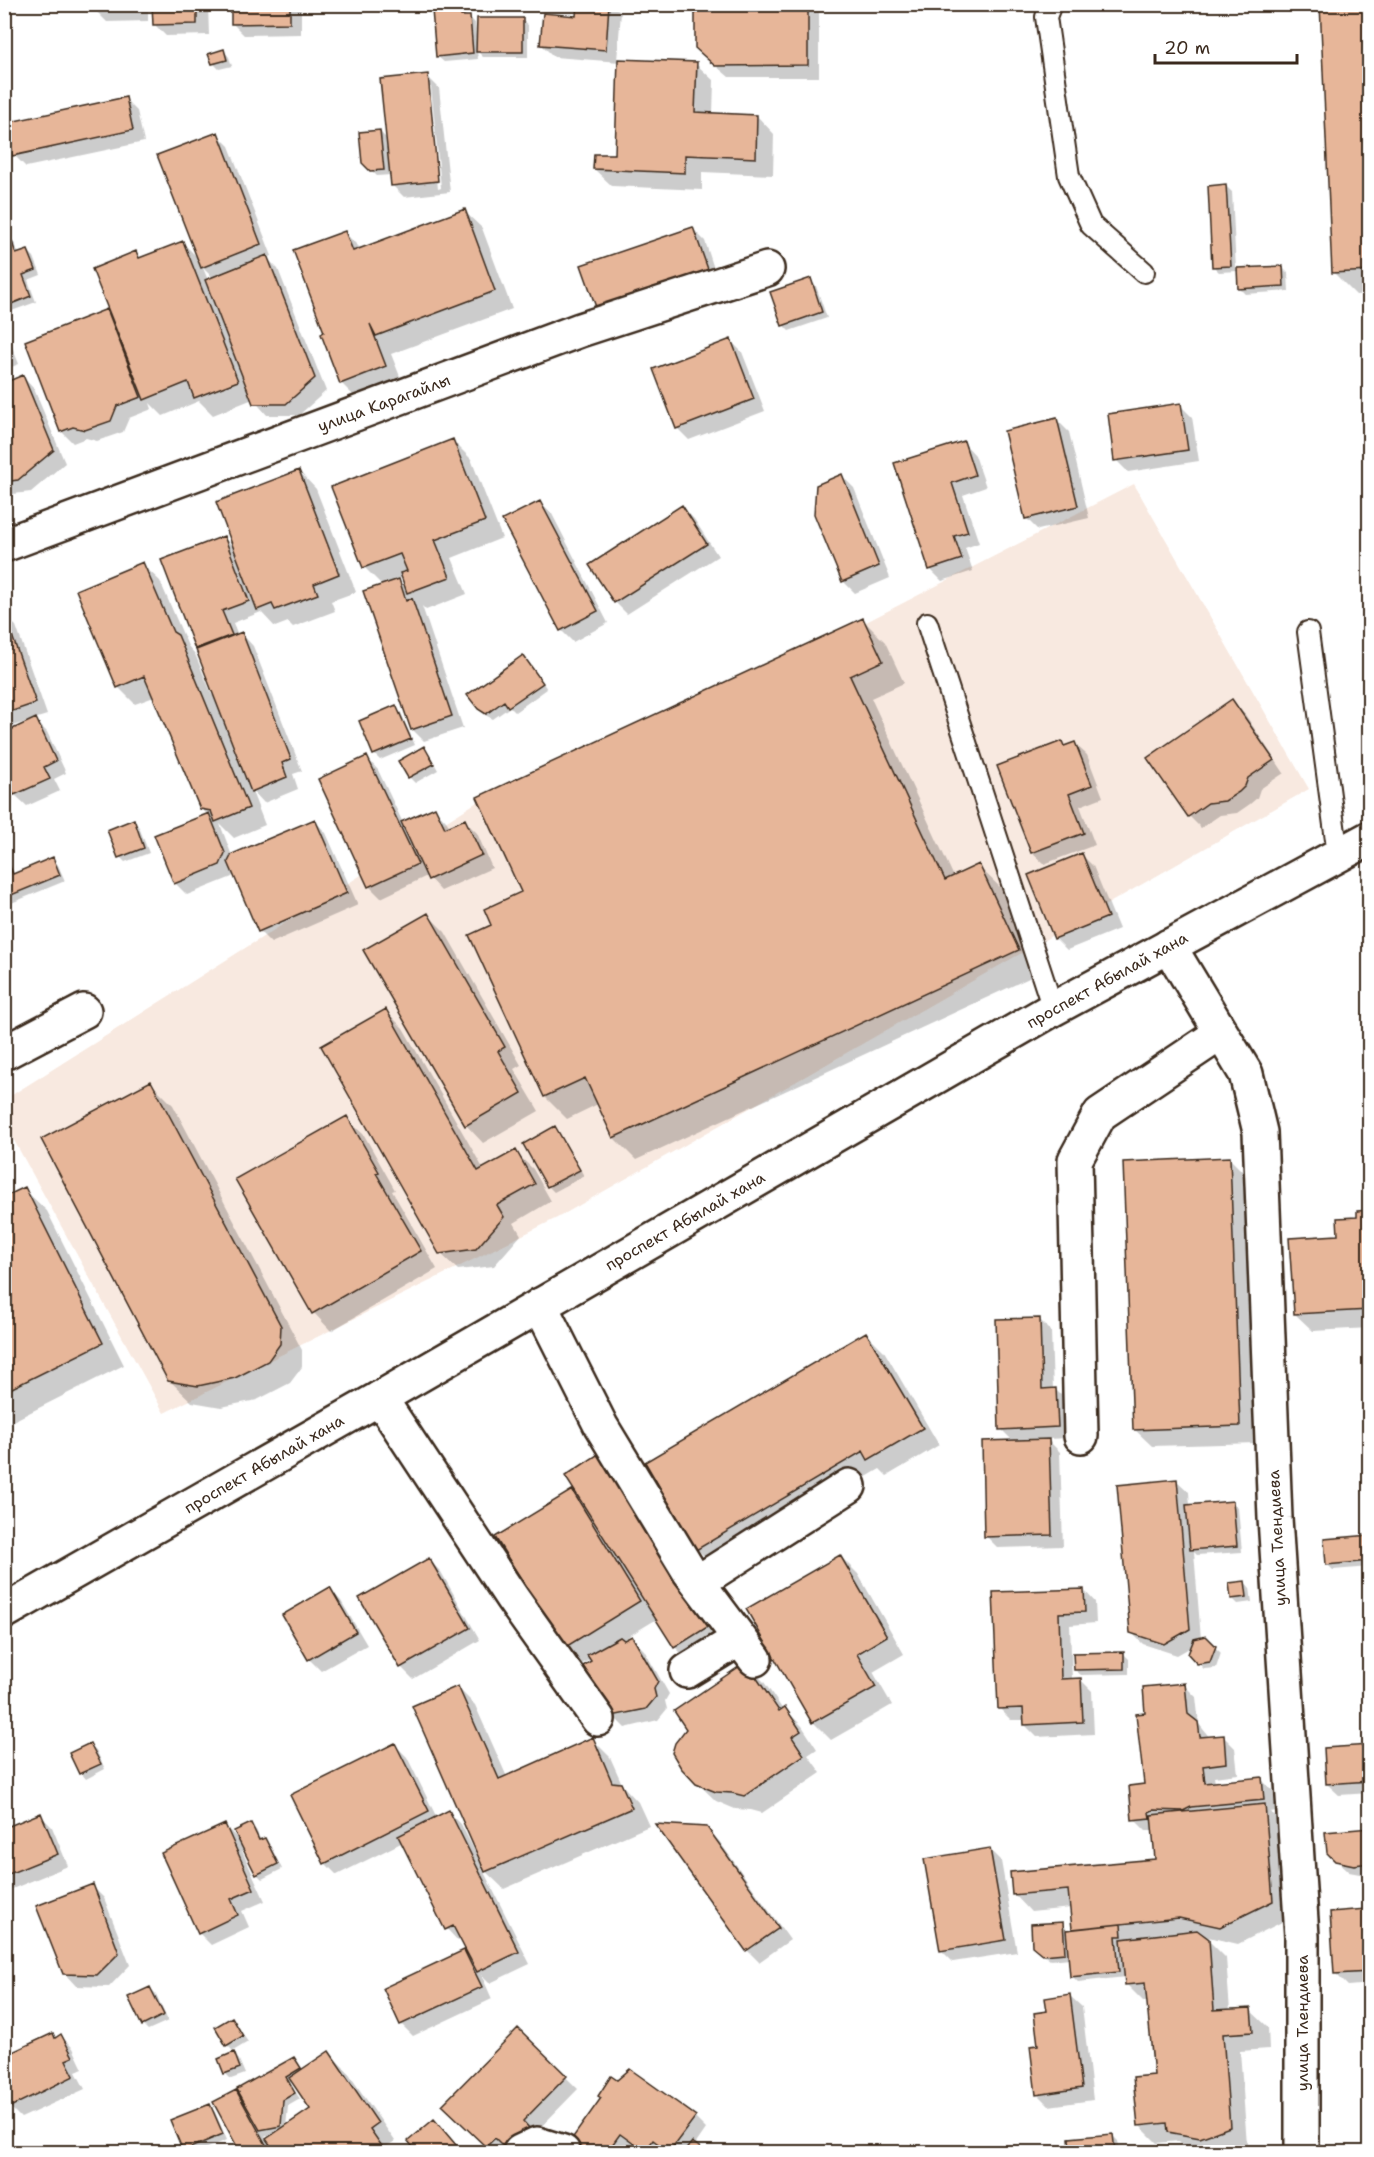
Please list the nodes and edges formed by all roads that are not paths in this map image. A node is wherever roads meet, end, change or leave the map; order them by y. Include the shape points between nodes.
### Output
1 (1051, 4) edge
2 (767, 269) dead end
3 (1144, 272) dead end
4 (4, 545) edge
5 (927, 623) dead end
6 (1308, 632) dead end
7 (1370, 838) edge
8 (1338, 855) junction
9 (1169, 946) junction
10 (1053, 1009) junction
11 (84, 1011) dead end
12 (1221, 1033) junction
13 (4, 1053) edge
14 (540, 1305) junction
15 (380, 1398) junction
16 (1081, 1436) dead end
17 (849, 1486) dead end
18 (698, 1582) junction
19 (4, 1612) edge
20 (687, 1671) dead end
21 (598, 1719) dead end
22 (520, 2152) edge
23 (563, 2152) edge
24 (1302, 2152) edge

1 - 3 lane via 1046,17 1069,176 1091,225
2 - 4 street, улица Карагайлы via 580,330
5 - 10 lane
6 - 8 lane
7 - 8 street, проспект Абылай хана
8 - 9 street, проспект Абылай хана
9 - 10 street, проспект Абылай хана
9 - 12 street, улица Тлендиева
10 - 14 street, проспект Абылай хана
11 - 13 street
12 - 16 street via 1100,1114 1075,1160
12 - 24 street, улица Тлендиева via 1246,1074 1260,1132 1275,1518 1302,1936
14 - 15 street, проспект Абылай хана
14 - 18 street via 601,1426
15 - 19 street, проспект Абылай хана
15 - 21 street via 512,1598
17 - 18 street
18 - 20 street via 747,1649
22 - 23 street via 537,2144

